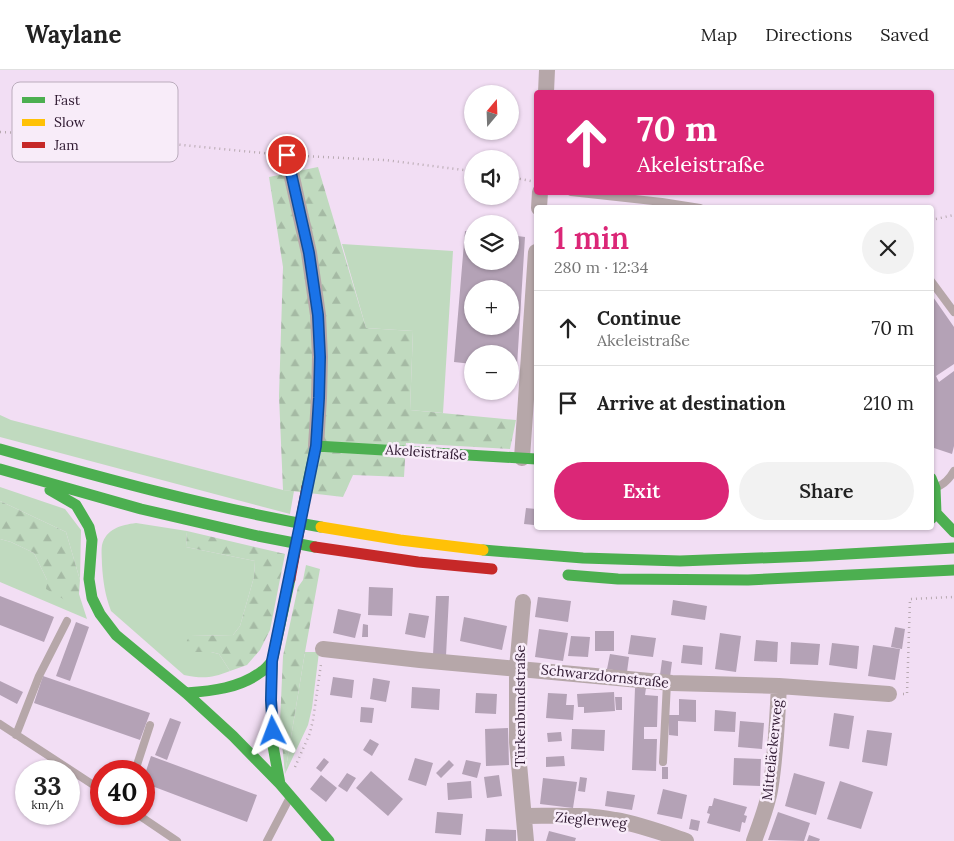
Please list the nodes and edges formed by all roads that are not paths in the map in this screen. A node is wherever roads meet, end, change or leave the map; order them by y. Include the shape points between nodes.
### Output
1 (547, 70) edge
2 (546, 90) edge
3 (287, 155) road end
4 (598, 195) edge
5 (681, 205) edge
6 (934, 285) edge
7 (534, 311) edge
8 (954, 312) edge
9 (316, 446) junction
10 (0, 449) edge
11 (529, 459) edge
12 (0, 469) edge
13 (954, 471) edge
14 (22, 476) junction
15 (934, 483) edge
16 (141, 509) junction
17 (122, 516) dead end
18 (934, 516) edge
19 (103, 528) dead end
20 (954, 532) edge
21 (919, 538) dead end
22 (92, 540) junction
23 (954, 548) edge
24 (893, 552) junction
25 (502, 570) dead end
26 (954, 570) edge
27 (560, 575) dead end
28 (523, 602) dead end
29 (67, 621) dead end
30 (323, 649) road end
31 (272, 661) junction
32 (517, 668) junction
33 (667, 682) junction
34 (779, 686) junction
35 (186, 693) junction
36 (888, 694) road end
37 (0, 724) edge
38 (150, 726) dead end
39 (16, 735) junction
40 (139, 760) edge
41 (664, 762) dead end
42 (90, 783) edge
43 (285, 791) junction
44 (524, 816) junction
45 (153, 825) edge
46 (177, 841) edge
47 (267, 841) edge
48 (329, 841) edge
49 (526, 841) edge
50 (686, 841) edge
51 (754, 841) edge

1 - 2 street
3 - 9 street via 309,253 318,315 320,357
4 - 5 lane
6 - 8 lane
7 - 11 street
9 - 11 main road, Akeleistraße
9 - 31 main road, bridge
10 - 24 main road via 262,516 478,550 632,560 717,560
12 - 14 main road
13 - 15 lane via 945,483
14 - 16 main road
14 - 22 main road via 76,506 89,527
16 - 17 main road
16 - 25 main road via 320,548
18 - 20 main road
19 - 22 main road
21 - 24 main road
22 - 35 main road via 89,579 92,598 100,614 116,635
23 - 24 main road
26 - 27 main road via 748,580
28 - 32 street, Türkenbundstraße
29 - 39 lane via 38,676
30 - 32 street, Schwarzdornstraße
31 - 35 main road via 262,672 239,684
31 - 43 main road via 272,728
32 - 33 street, Schwarzdornstraße
32 - 44 street, Türkenbundstraße
33 - 34 street, Schwarzdornstraße
33 - 41 lane
34 - 36 street, Schwarzdornstraße
34 - 51 street, Mitteläckerweg via 770,791
35 - 43 main road via 233,736
37 - 39 lane
38 - 40 lane
39 - 42 lane
43 - 47 lane
43 - 48 main road
44 - 49 street, Türkenbundstraße
44 - 50 street, Zieglerweg via 613,819
45 - 46 lane

